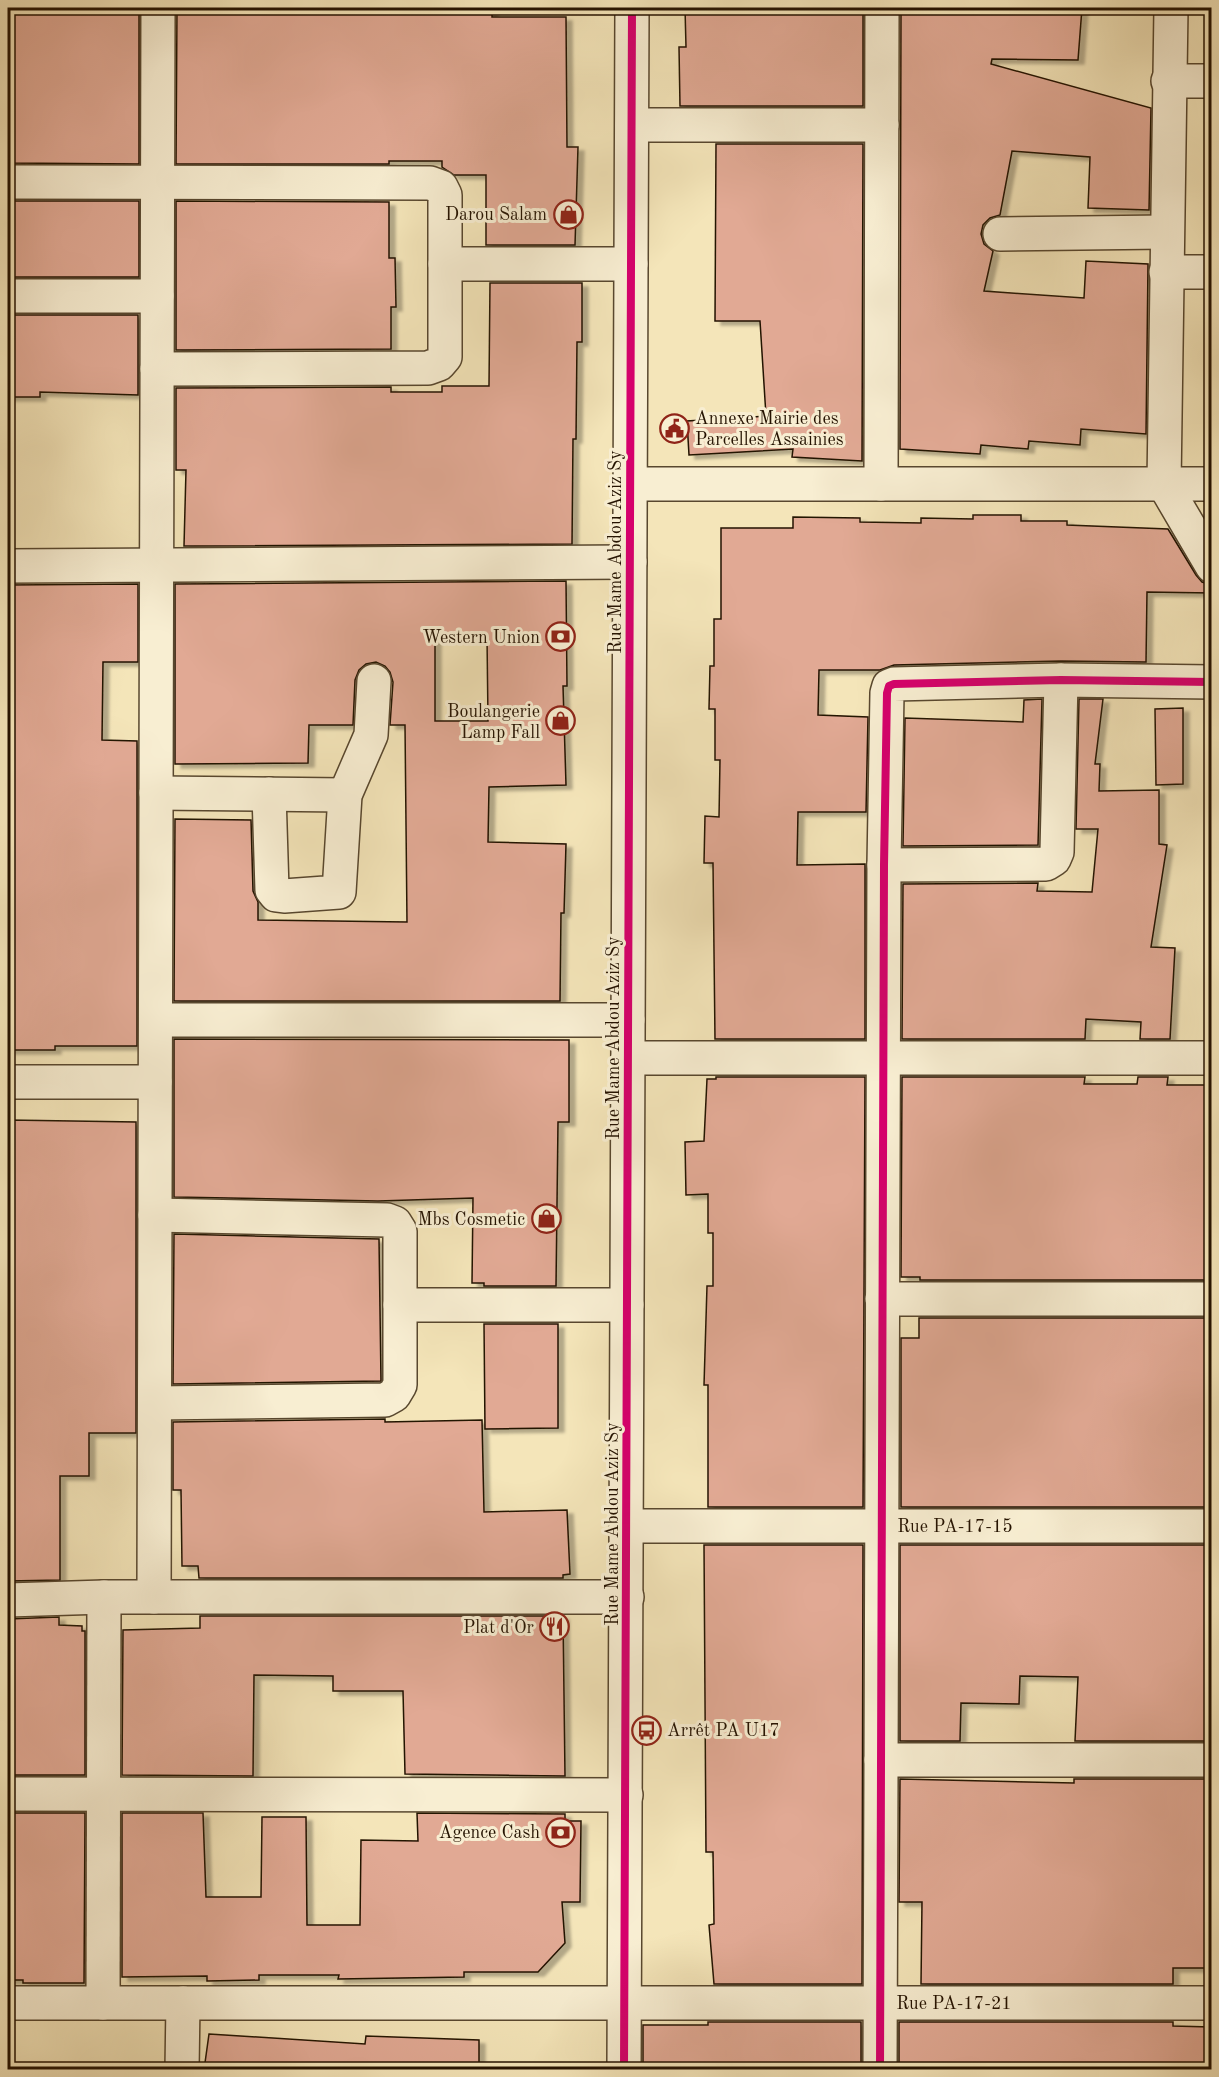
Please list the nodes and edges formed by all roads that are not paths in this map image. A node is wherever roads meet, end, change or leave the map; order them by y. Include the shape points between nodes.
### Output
1 (158, 8) edge
2 (632, 8) edge
3 (882, 8) edge
4 (1171, 8) edge
5 (1168, 81) junction
6 (1212, 81) edge
7 (632, 125) junction
8 (882, 125) junction
9 (8, 182) edge
10 (158, 182) junction
11 (1166, 232) junction
12 (1000, 234) dead end
13 (445, 264) junction
14 (631, 264) junction
15 (1166, 272) junction
16 (1212, 272) edge
17 (8, 296) edge
18 (157, 296) junction
19 (157, 369) junction
20 (630, 484) junction
21 (881, 484) junction
22 (1164, 484) junction
23 (1212, 484) edge
24 (630, 562) junction
25 (157, 565) junction
26 (8, 566) edge
27 (1212, 566) edge
28 (1061, 680) junction
29 (374, 681) dead end
30 (1212, 682) edge
31 (156, 792) junction
32 (269, 794) junction
33 (345, 795) junction
34 (884, 865) junction
35 (156, 1020) junction
36 (628, 1020) junction
37 (628, 1058) junction
38 (883, 1058) junction
39 (1212, 1058) edge
40 (8, 1082) edge
41 (155, 1082) junction
42 (155, 1215) junction
43 (882, 1299) junction
44 (1212, 1299) edge
45 (400, 1305) junction
46 (627, 1305) junction
47 (155, 1403) junction
48 (627, 1526) junction
49 (881, 1526) junction
50 (1212, 1526) edge
51 (104, 1597) junction
52 (154, 1597) junction
53 (627, 1597) junction
54 (8, 1600) edge
55 (880, 1760) junction
56 (1212, 1760) edge
57 (8, 1794) edge
58 (104, 1794) junction
59 (626, 1795) junction
60 (8, 2003) edge
61 (103, 2003) junction
62 (183, 2003) junction
63 (625, 2003) junction
64 (880, 2003) junction
65 (1212, 2003) edge
66 (182, 2070) edge
67 (624, 2070) edge
68 (880, 2070) edge

1 - 10 street
2 - 7 street, Rue Mame Abdou Aziz Sy
3 - 8 street
4 - 5 street
5 - 6 street
5 - 11 street
7 - 8 street
7 - 14 street, Rue Mame Abdou Aziz Sy
8 - 21 street
9 - 10 street
10 - 13 street via 430,183 441,187 446,195
10 - 18 street
11 - 12 street
11 - 15 street
13 - 14 street
13 - 19 street via 445,357 439,364 428,368
14 - 20 street, Rue Mame Abdou Aziz Sy
15 - 16 street
15 - 22 street
17 - 18 street
18 - 19 street
19 - 25 street
20 - 21 street
20 - 24 street, Rue Mame Abdou Aziz Sy
21 - 22 street
22 - 23 street
22 - 27 street
24 - 25 street
24 - 36 street, Rue Mame Abdou Aziz Sy
25 - 26 street
25 - 31 street
28 - 30 street
28 - 34 street via 889,687
28 - 34 street via 1054,859 1046,864
29 - 33 street via 371,735
31 - 32 street
31 - 35 street
32 - 33 street
32 - 33 street via 272,890 284,896 339,892
34 - 38 street
35 - 36 street
35 - 41 street
36 - 37 street, Rue Mame Abdou Aziz Sy
37 - 38 street
37 - 46 street, Rue Mame Abdou Aziz Sy
38 - 39 street
38 - 43 street
40 - 41 street
41 - 42 street
42 - 45 street via 387,1220 400,1231
42 - 47 street
43 - 44 street
43 - 49 street
45 - 46 street
45 - 47 street via 399,1385 394,1395 385,1400
46 - 48 street, Rue Mame Abdou Aziz Sy
47 - 52 street
48 - 49 street, Rue PA-17-15
48 - 53 street, Rue Mame Abdou Aziz Sy
49 - 50 street, Rue PA-17-15
49 - 55 street
51 - 52 street
51 - 54 street
51 - 58 street
52 - 53 street
53 - 59 street, Rue Mame Abdou Aziz Sy
55 - 56 street
55 - 64 street
57 - 58 street
58 - 59 street
58 - 61 street
59 - 63 street, Rue Mame Abdou Aziz Sy
60 - 61 street, Rue PA-17-21
61 - 62 street, Rue PA-17-21
62 - 63 street, Rue PA-17-21
62 - 66 street
63 - 64 street, Rue PA-17-21
63 - 67 street, Rue Mame Abdou Aziz Sy
64 - 65 street, Rue PA-17-21
64 - 68 street

